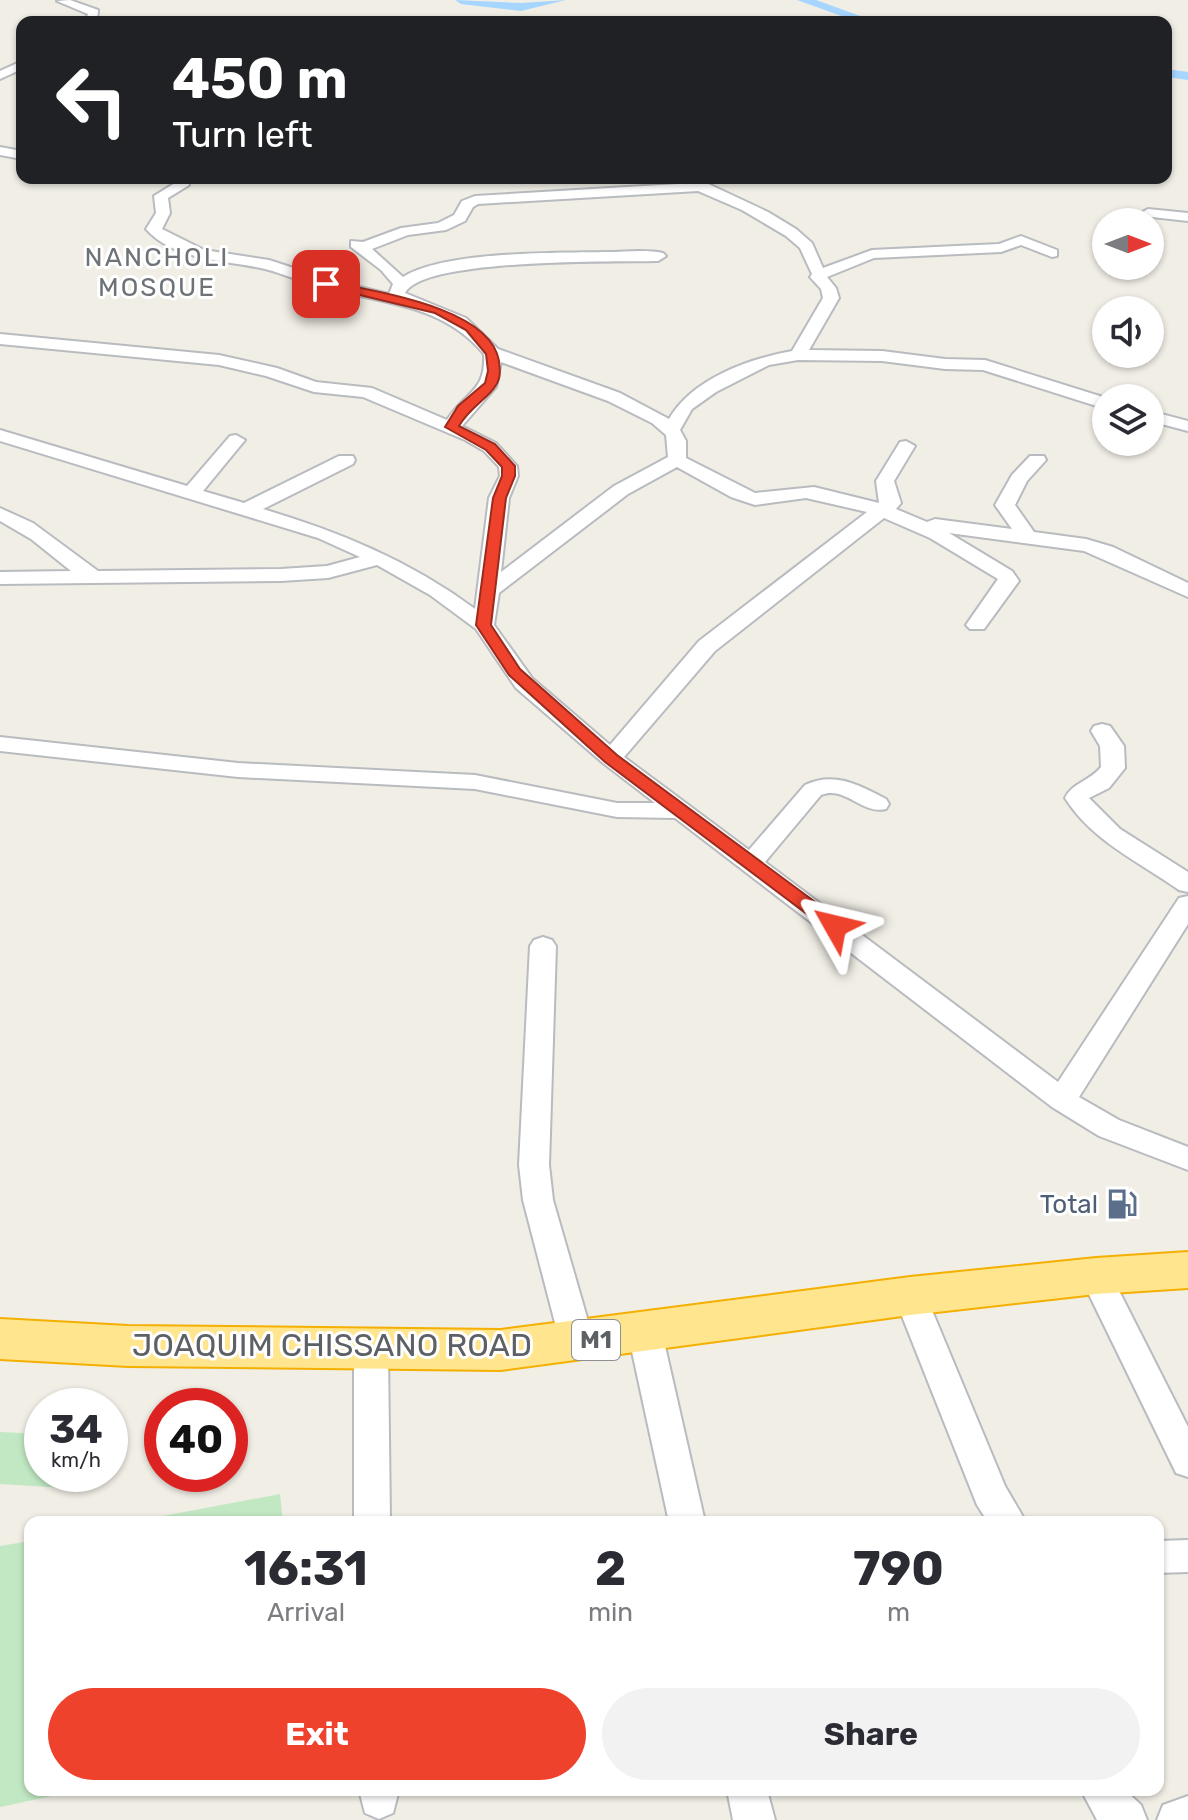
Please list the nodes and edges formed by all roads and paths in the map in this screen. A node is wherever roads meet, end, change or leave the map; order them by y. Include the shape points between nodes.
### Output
1 (62, 1) edge
2 (105, 4) dead end
3 (89, 16) edge
4 (92, 16) edge
5 (182, 184) edge
6 (664, 184) edge
7 (705, 184) edge
8 (1164, 215) edge
9 (1188, 217) edge
10 (1052, 253) dead end
11 (658, 256) dead end
12 (821, 274) junction
13 (400, 283) junction
14 (410, 303) junction
15 (0, 339) edge
16 (492, 353) junction
17 (798, 355) junction
18 (1092, 399) edge
19 (1164, 420) edge
20 (1188, 426) edge
21 (452, 427) junction
22 (671, 430) junction
23 (0, 435) edge
24 (236, 440) dead end
25 (906, 446) dead end
26 (346, 460) dead end
27 (676, 460) junction
28 (1037, 460) dead end
29 (192, 492) junction
30 (248, 509) junction
31 (881, 510) junction
32 (0, 514) edge
33 (919, 523) junction
34 (1029, 539) junction
35 (379, 558) junction
36 (0, 578) edge
37 (95, 578) junction
38 (489, 591) junction
39 (1188, 591) edge
40 (483, 625) junction
41 (977, 625) dead end
42 (1102, 731) dead end
43 (0, 744) edge
44 (611, 758) junction
45 (877, 804) dead end
46 (681, 811) junction
47 (751, 863) junction
48 (1188, 884) edge
49 (1188, 904) edge
50 (543, 946) dead end
51 (1062, 1100) junction
52 (1188, 1159) edge
53 (1188, 1270) edge
54 (1096, 1276) junction
55 (910, 1296) junction
56 (645, 1333) junction
57 (0, 1339) edge
58 (577, 1342) junction
59 (371, 1351) junction
60 (1188, 1462) edge
61 (372, 1516) edge
62 (686, 1516) edge
63 (1004, 1516) edge
64 (1188, 1556) edge
65 (1164, 1557) edge
66 (748, 1796) edge
67 (1105, 1796) edge
68 (1188, 1817) edge
69 (754, 1820) edge
70 (1126, 1820) edge
71 (1178, 1820) edge

1 - 3 street
2 - 4 street
5 - 14 street via 161,196 163,213 153,229 157,232 200,254 269,265
6 - 13 street via 475,200 446,225 358,246
7 - 12 street via 801,241
8 - 9 street
10 - 12 street via 1021,240 1001,248 872,254
11 - 13 street via 473,262
12 - 17 street via 830,302
13 - 14 street via 397,294
14 - 16 street via 460,321
15 - 21 street via 235,362 314,387 366,392
16 - 21 street via 491,384 463,408
16 - 22 street via 615,398
17 - 18 street via 985,365
17 - 22 street via 764,361 710,388 685,406
19 - 20 street
21 - 38 street via 490,447 508,466 499,498
22 - 27 street via 679,450
23 - 29 street
24 - 29 street
25 - 31 street via 885,481 891,503
26 - 30 street
27 - 31 street via 755,498 803,492
27 - 38 street via 621,490
28 - 34 street via 1005,505
29 - 30 street
30 - 35 street
31 - 33 street
31 - 44 street via 707,646
32 - 37 street via 44,537 64,560
33 - 34 street
33 - 41 street via 1009,581
34 - 39 street via 1106,551
35 - 37 street via 328,572
35 - 40 street
36 - 37 street
38 - 40 street
40 - 44 street via 524,683
42 - 48 street via 1112,746 1113,768 1101,783 1079,793 1080,805
43 - 46 street via 238,770 475,782 617,810
44 - 46 street
45 - 47 street via 841,786 821,785
46 - 47 street
47 - 51 street
49 - 51 street
50 - 58 street via 534,1165 538,1200
51 - 52 street via 1109,1128
53 - 54 highway, JOAQUIM CHISSANO ROAD / M1
54 - 55 highway, JOAQUIM CHISSANO ROAD / M1
54 - 60 street
55 - 56 highway, JOAQUIM CHISSANO ROAD / M1
55 - 63 street via 990,1494
56 - 58 highway, JOAQUIM CHISSANO ROAD / M1
56 - 62 street
57 - 59 highway, JOAQUIM CHISSANO ROAD / M1
58 - 59 highway, JOAQUIM CHISSANO ROAD / M1 via 501,1350
59 - 61 street
64 - 65 street
66 - 69 street
67 - 70 street
68 - 71 street

